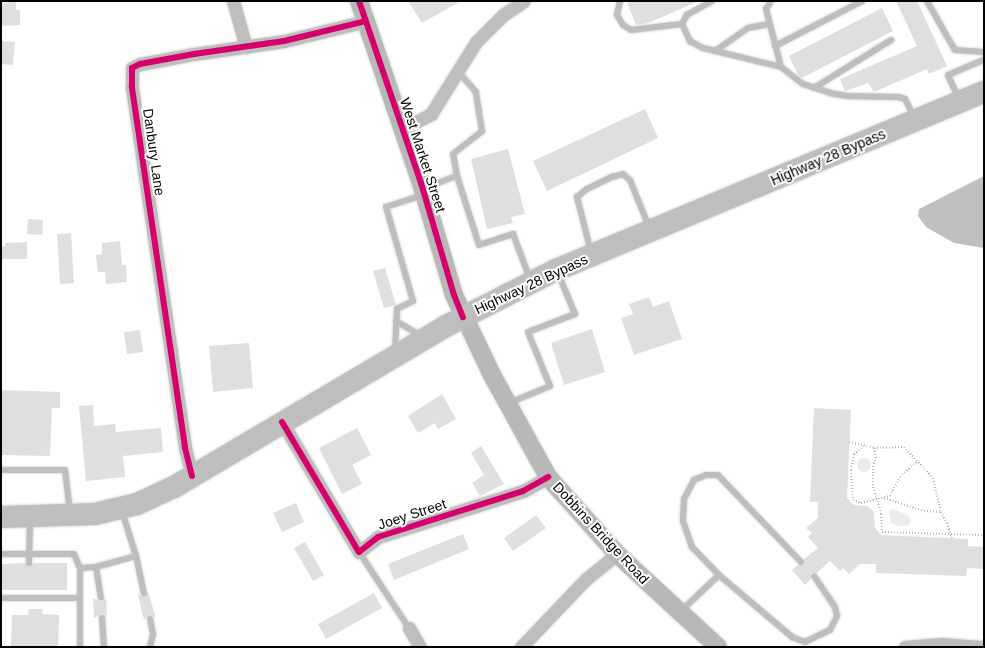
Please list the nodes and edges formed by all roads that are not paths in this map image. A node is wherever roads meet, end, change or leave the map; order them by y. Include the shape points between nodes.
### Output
1 (233, 1) edge
2 (359, 1) edge
3 (524, 1) edge
4 (620, 1) edge
5 (712, 1) edge
6 (771, 1) edge
7 (862, 1) edge
8 (926, 1) edge
9 (366, 20) junction
10 (682, 24) junction
11 (768, 24) junction
12 (891, 40) dead end
13 (775, 46) junction
14 (246, 47) junction
15 (715, 51) junction
16 (984, 52) edge
17 (984, 60) edge
18 (781, 67) junction
19 (458, 71) junction
20 (814, 88) junction
21 (984, 92) edge
22 (960, 102) junction
23 (915, 120) junction
24 (402, 129) junction
25 (457, 176) junction
26 (423, 192) junction
27 (651, 231) junction
28 (592, 255) junction
29 (556, 270) junction
30 (531, 283) junction
31 (463, 317) junction
32 (396, 321) junction
33 (425, 338) junction
34 (395, 356) junction
35 (508, 404) junction
36 (282, 422) junction
37 (1, 470) edge
38 (192, 476) junction
39 (548, 477) junction
40 (122, 509) junction
41 (1, 516) edge
42 (70, 516) junction
43 (30, 517) junction
44 (359, 552) junction
45 (1, 554) edge
46 (29, 554) junction
47 (617, 554) junction
48 (136, 556) junction
49 (801, 562) dead end
50 (29, 563) dead end
51 (96, 567) junction
52 (80, 568) junction
53 (719, 575) junction
54 (814, 576) dead end
55 (29, 590) dead end
56 (144, 593) dead end
57 (1, 598) edge
58 (29, 598) junction
59 (80, 598) junction
60 (101, 598) dead end
61 (679, 613) junction
62 (102, 618) dead end
63 (150, 619) dead end
64 (409, 628) joint
65 (80, 647) edge
66 (104, 647) edge
67 (150, 647) edge
68 (420, 647) edge
69 (521, 647) edge
70 (718, 647) edge
71 (905, 647) edge
72 (981, 647) edge

1 - 14 street
2 - 9 main road, West Market Street
3 - 19 street via 502,15 476,42
4 - 10 lane via 617,15 623,25 631,30
5 - 10 lane via 686,15
6 - 11 lane via 766,9
7 - 13 lane
8 - 16 lane via 955,50
9 - 14 street, Danbury Lane via 284,41
9 - 24 main road, West Market Street
10 - 15 lane via 690,41
11 - 13 lane
11 - 15 lane via 748,28
12 - 20 lane
13 - 18 lane
14 - 38 street, Danbury Lane via 140,64 132,68 135,109 185,447
15 - 18 lane
17 - 22 lane via 948,75
18 - 20 lane via 803,84
19 - 24 street via 431,114
19 - 25 lane via 476,92 482,131 453,154
20 - 23 lane via 847,96 898,96 906,99
21 - 22 highway, Highway 28 Bypass
22 - 23 highway, Highway 28 Bypass
23 - 27 highway, Highway 28 Bypass
24 - 26 main road, West Market Street
25 - 26 lane
25 - 30 lane via 479,245 513,234
26 - 31 main road, West Market Street
26 - 32 lane via 386,207 413,301 397,309
27 - 28 highway, Highway 28 Bypass
27 - 28 lane via 630,180 623,174 612,177 577,197
28 - 29 highway, Highway 28 Bypass
29 - 30 highway, Highway 28 Bypass
29 - 35 lane via 575,314 528,332 550,386
30 - 31 highway, Highway 28 Bypass
31 - 33 highway, Highway 28 Bypass
31 - 35 main road, Dobbins Bridge Road
32 - 33 lane
32 - 34 lane
33 - 34 highway, Highway 28 Bypass
34 - 36 highway, Highway 28 Bypass
35 - 39 main road, Dobbins Bridge Road
36 - 38 highway, Highway 28 Bypass
36 - 44 street
37 - 42 lane via 65,470
38 - 40 highway, Highway 28 Bypass via 160,494
39 - 44 street, Joey Street via 523,491 378,537
39 - 47 main road, Dobbins Bridge Road
40 - 42 highway, Highway 28 Bypass
40 - 48 lane
41 - 43 highway, Highway 28 Bypass
42 - 43 highway, Highway 28 Bypass
43 - 46 lane
44 - 64 lane
45 - 46 lane
46 - 50 lane
46 - 52 lane via 74,554
47 - 61 main road, Dobbins Bridge Road
47 - 69 street via 586,579
48 - 51 lane
48 - 56 lane
49 - 53 lane via 718,475 706,475 694,480 684,499 683,521 692,547
51 - 52 lane
51 - 60 lane
52 - 59 lane
53 - 54 lane via 792,636 805,642 830,630 837,616 835,607
53 - 61 lane
55 - 58 lane
57 - 58 lane
58 - 59 lane
59 - 65 lane
61 - 70 main road, Dobbins Bridge Road
62 - 66 lane
63 - 67 lane via 153,634
64 - 68 street
71 - 72 street via 941,644

